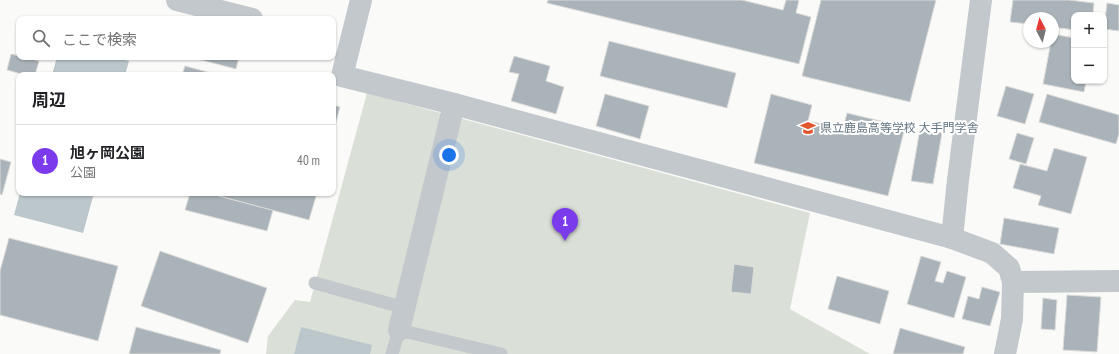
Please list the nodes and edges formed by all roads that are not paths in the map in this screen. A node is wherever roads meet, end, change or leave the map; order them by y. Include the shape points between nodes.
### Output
1 (177, 0) edge
2 (361, 0) edge
3 (981, 0) edge
4 (240, 16) edge
5 (340, 50) edge
6 (454, 104) junction
7 (952, 238) junction
8 (1119, 281) edge
9 (1013, 282) junction
10 (315, 283) dead end
11 (405, 308) junction
12 (400, 330) junction
13 (392, 354) edge
14 (501, 354) edge
15 (1005, 354) edge

1 - 4 street
2 - 5 street
3 - 7 street
5 - 6 street via 342,76
6 - 7 street
6 - 11 street
7 - 9 street via 992,253 1009,268
8 - 9 street
9 - 15 street via 1012,319
10 - 11 lane
11 - 12 street
12 - 13 lane
12 - 14 lane

